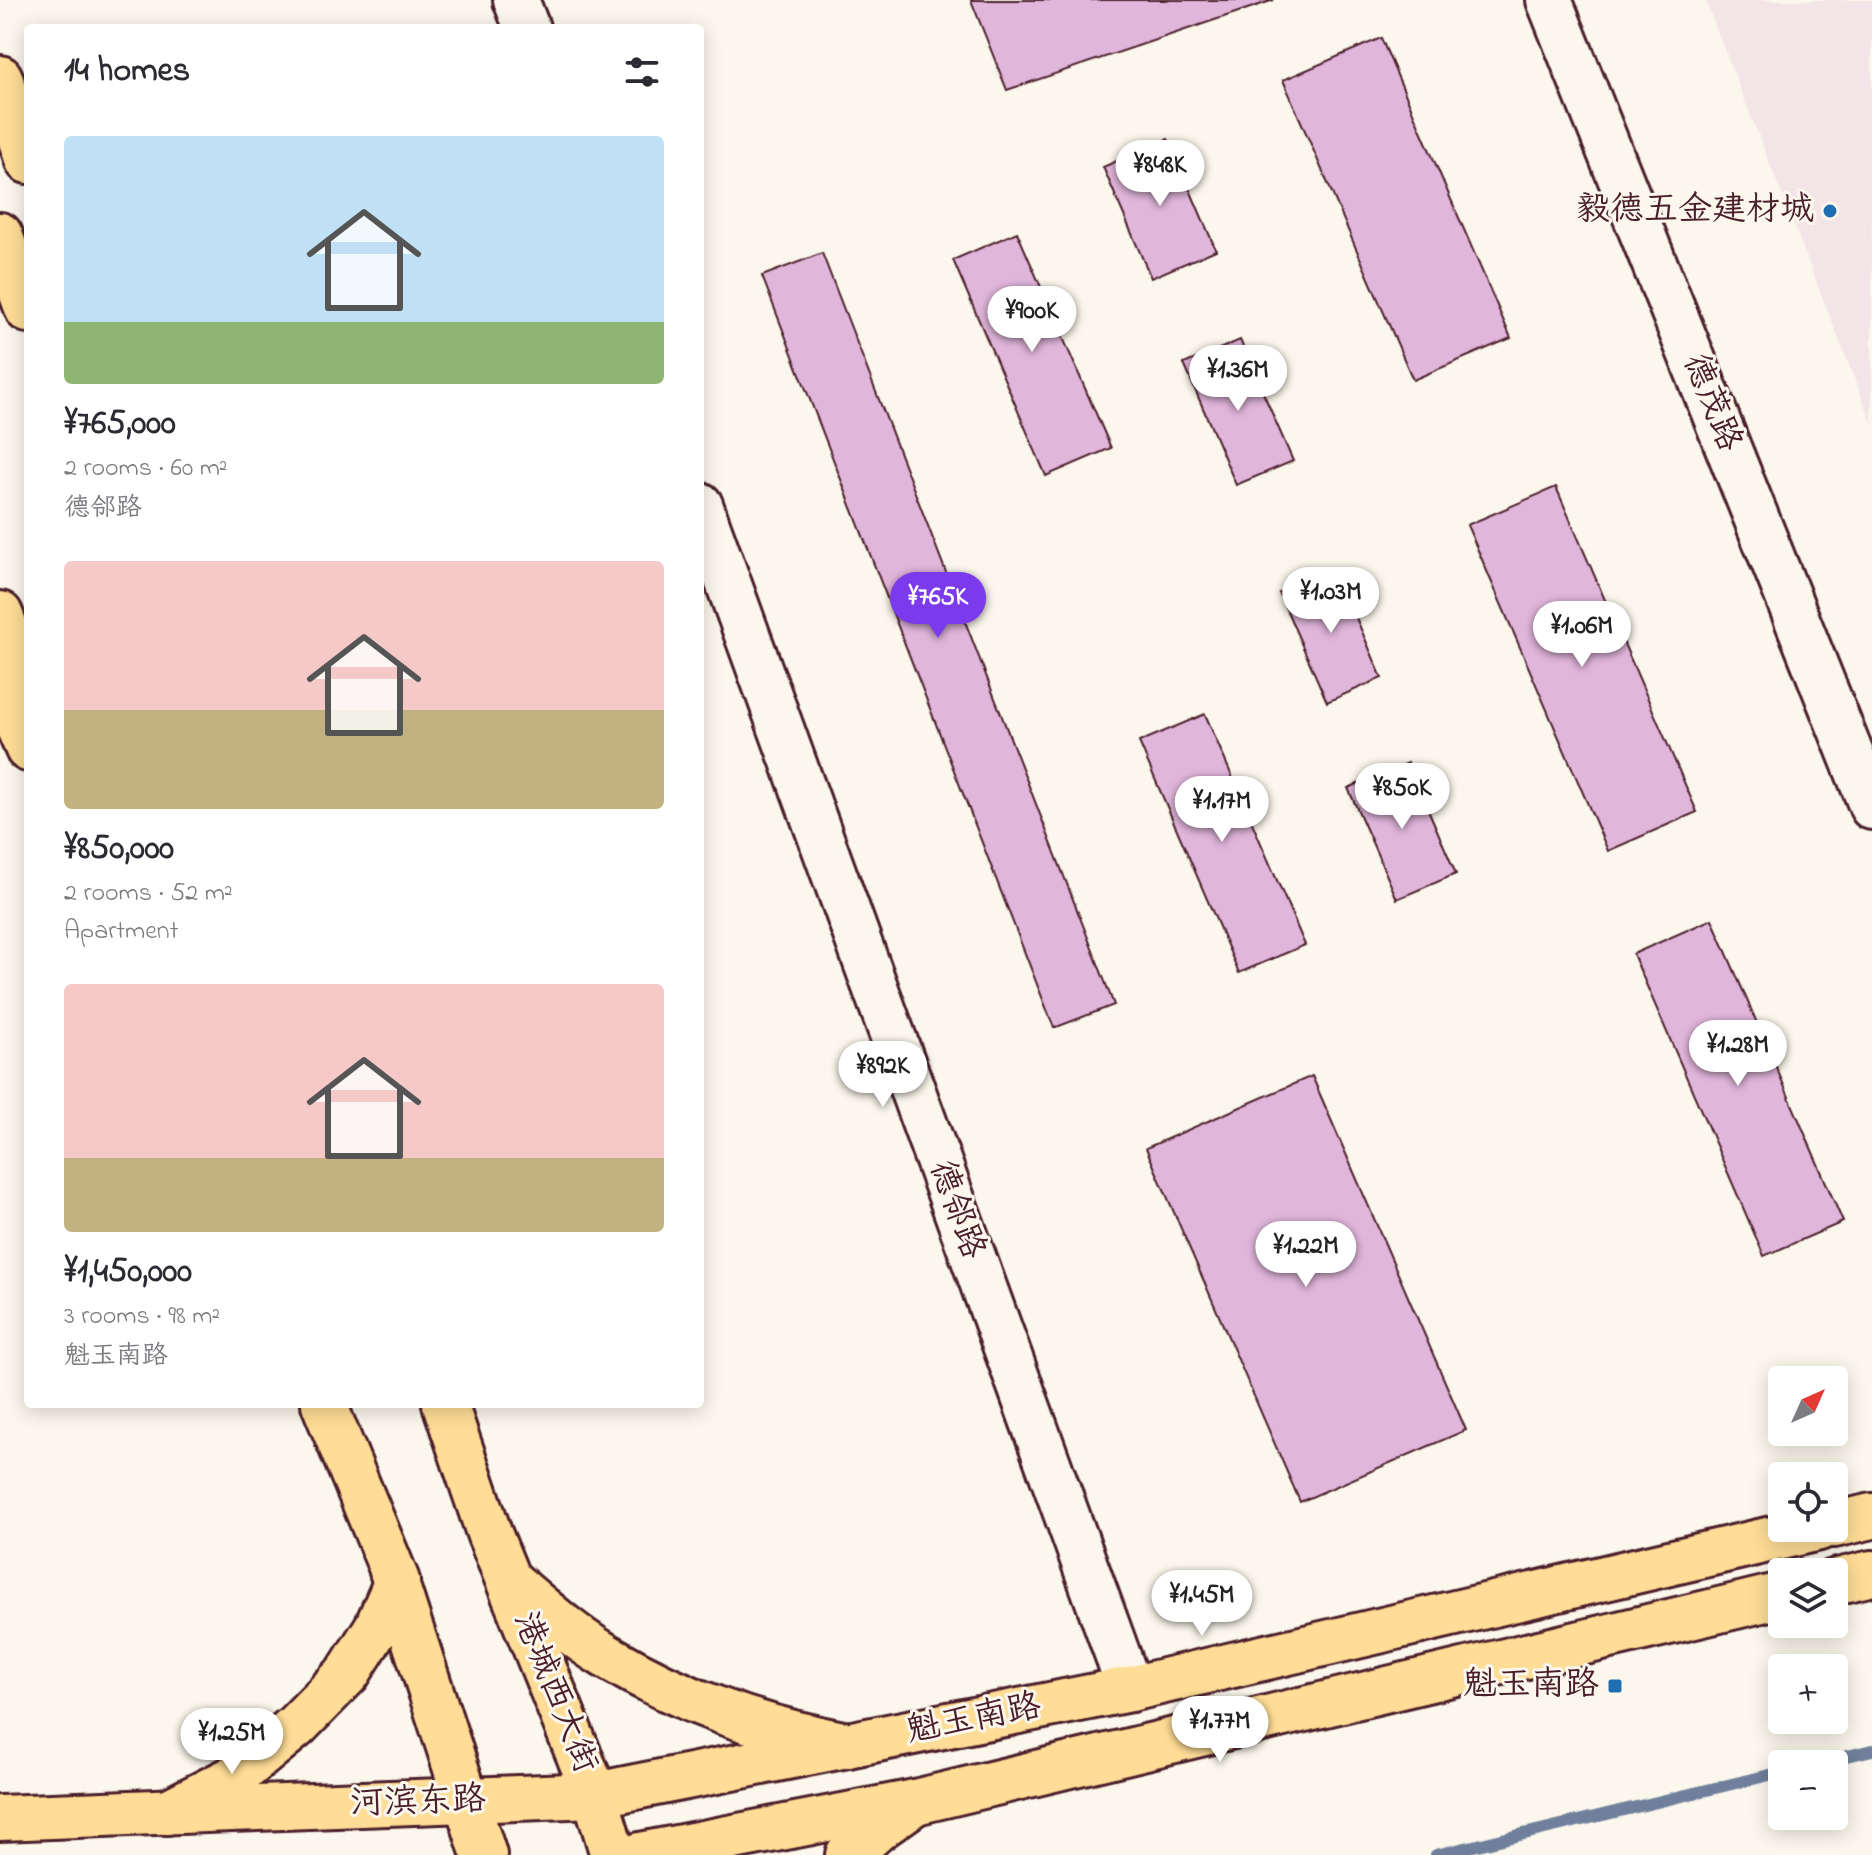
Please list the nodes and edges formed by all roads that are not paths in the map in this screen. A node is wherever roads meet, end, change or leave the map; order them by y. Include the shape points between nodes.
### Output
1 (516, 0) edge
2 (1549, 0) edge
3 (525, 24) edge
4 (0, 78) edge
5 (24, 149) edge
6 (0, 235) edge
7 (24, 299) edge
8 (704, 516) edge
9 (0, 614) edge
10 (24, 673) edge
11 (0, 685) edge
12 (24, 740) edge
13 (1872, 807) edge
14 (323, 1408) edge
15 (444, 1408) edge
16 (1872, 1516) edge
17 (1848, 1522) edge
18 (1768, 1540) edge
19 (1872, 1573) edge
20 (1848, 1579) edge
21 (508, 1580) junction
22 (397, 1581) junction
23 (1768, 1598) edge
24 (1130, 1689) junction
25 (848, 1745) junction
26 (595, 1795) junction
27 (466, 1802) junction
28 (915, 1802) junction
29 (167, 1812) junction
30 (0, 1818) edge
31 (484, 1855) edge
32 (613, 1855) edge
33 (640, 1855) edge
34 (848, 1855) edge

1 - 3 street
2 - 13 street, 德茂路
4 - 5 main road
6 - 7 main road
8 - 24 street, 德邻路
9 - 10 main road
11 - 12 main road
14 - 22 main road
15 - 21 main road, 港城西大街
16 - 17 main road
18 - 24 main road, 魁玉南路
19 - 20 main road
21 - 25 main road via 592,1646 658,1684 750,1722
21 - 26 main road, 港城西大街
22 - 27 main road
22 - 29 main road via 348,1673 296,1726 232,1779
23 - 28 main road, 魁玉南路
24 - 25 main road, 魁玉南路
25 - 26 main road, 魁玉南路
26 - 27 main road, 河滨东路
26 - 32 main road, 港城西大街
27 - 29 main road, 河滨东路
27 - 31 main road
28 - 33 main road, 魁玉南路
28 - 34 main road
29 - 30 main road, 河滨东路

